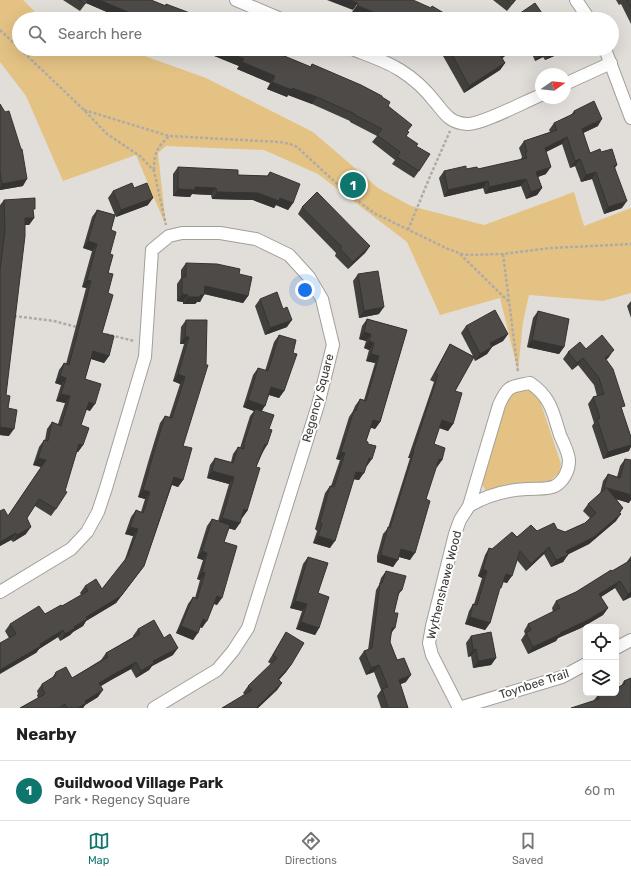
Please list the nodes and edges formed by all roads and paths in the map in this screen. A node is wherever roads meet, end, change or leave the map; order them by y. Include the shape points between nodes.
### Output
1 (236, 0) edge
2 (576, 0) edge
3 (264, 12) edge
4 (584, 12) edge
5 (0, 30) edge
6 (12, 41) edge
7 (28, 56) edge
8 (368, 56) edge
9 (608, 56) edge
10 (611, 63) junction
11 (571, 81) edge
12 (535, 98) edge
13 (84, 110) junction
14 (631, 118) edge
15 (454, 121) junction
16 (169, 136) junction
17 (154, 171) junction
18 (408, 230) junction
19 (169, 236) junction
20 (631, 244) edge
21 (458, 253) junction
22 (503, 254) junction
23 (510, 303) junction
24 (8, 315) edge
25 (77, 327) edge
26 (100, 333) edge
27 (146, 344) junction
28 (520, 385) junction
29 (469, 506) junction
30 (0, 592) edge
31 (631, 640) edge
32 (619, 646) edge
33 (583, 666) edge
34 (154, 708) edge
35 (459, 708) edge

1 - 3 street
2 - 4 street
5 - 6 path
7 - 13 path
8 - 15 street via 399,69 414,80 445,115
9 - 10 street
10 - 11 street
10 - 14 street
12 - 15 street via 482,121 468,124
13 - 16 path
13 - 17 path via 107,134 140,156
15 - 18 path
16 - 17 path via 156,152
16 - 18 path via 290,144 299,149 362,205
17 - 19 path
18 - 21 path
19 - 27 street via 152,250
19 - 34 street, Regency Square via 182,233 228,234 256,239 289,254 309,277 322,299 333,345 318,405 248,628 233,652 217,670
20 - 22 path via 551,248
21 - 22 path
21 - 23 path
22 - 23 path
23 - 28 path
24 - 25 path
26 - 27 path
27 - 30 street via 145,357 106,488 92,523 71,549
28 - 29 street, Wythenshawe Wood via 510,388 499,405
28 - 29 street via 530,383 546,398 569,459 568,472 554,486 492,495
29 - 35 street, Wythenshawe Wood via 455,534 429,643 432,655
31 - 32 street
33 - 35 street, Toynbee Trail via 562,677

